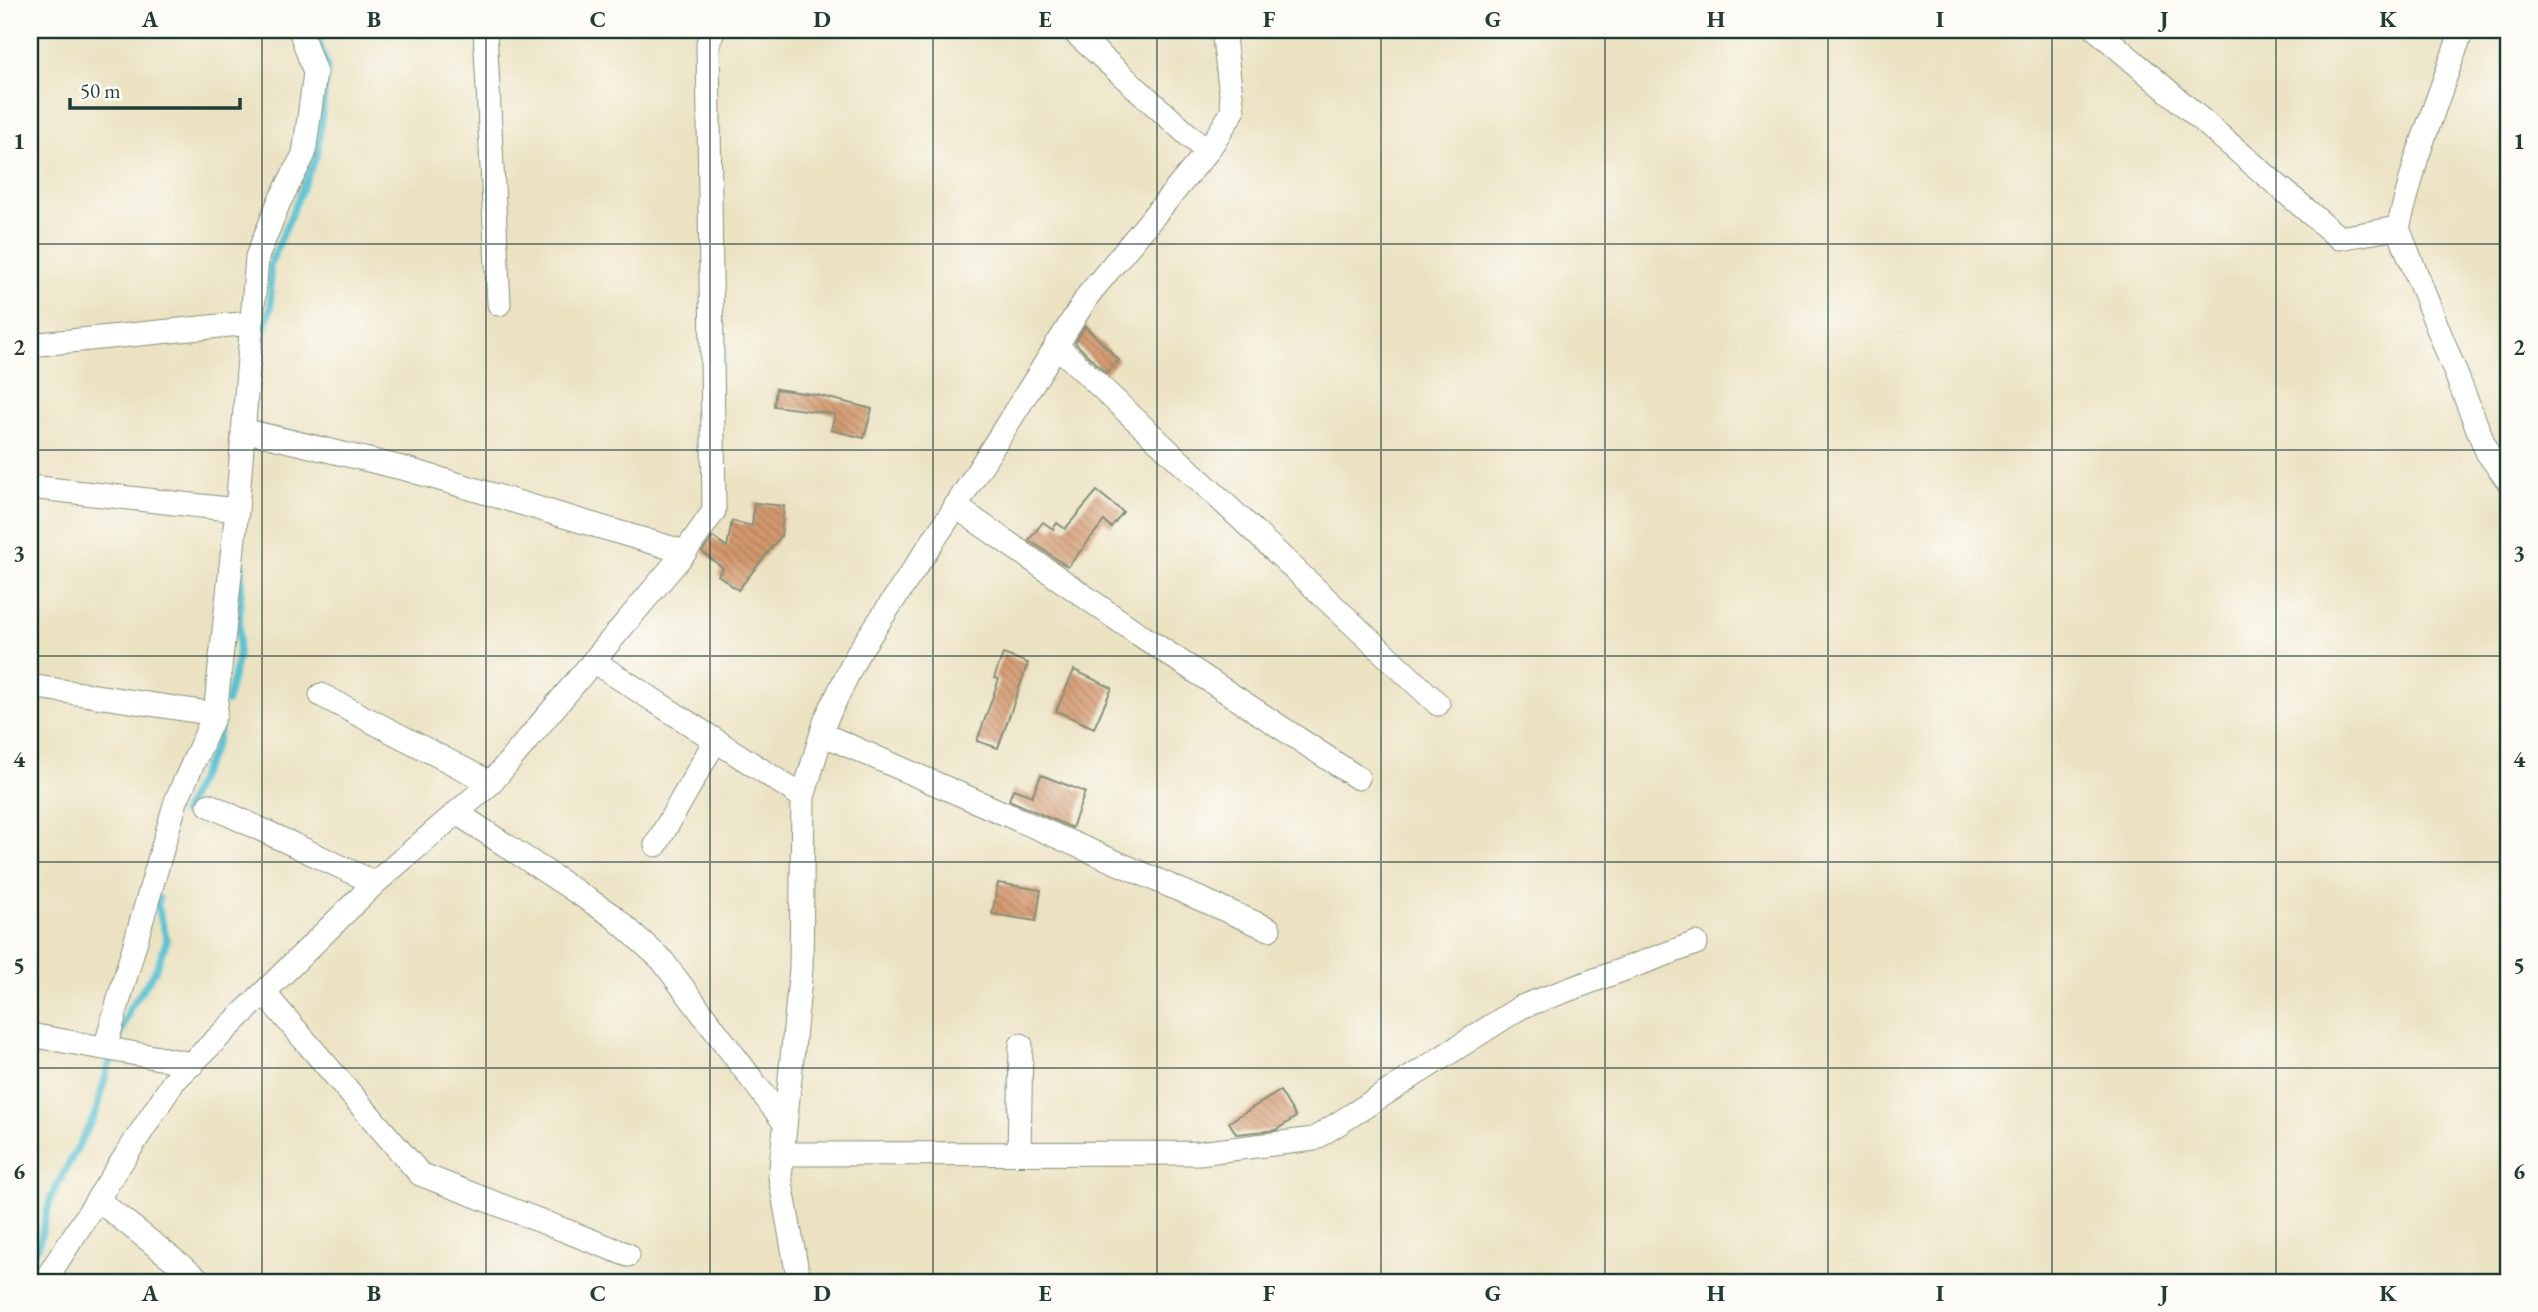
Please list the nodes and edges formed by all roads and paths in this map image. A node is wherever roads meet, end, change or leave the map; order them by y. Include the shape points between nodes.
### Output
1 (300, 30) edge
2 (485, 30) edge
3 (714, 30) edge
4 (1073, 30) edge
5 (1223, 30) edge
6 (2097, 30) edge
7 (2462, 30) edge
8 (1207, 152) junction
9 (2398, 228) junction
10 (499, 304) dead end
11 (250, 323) junction
12 (30, 345) edge
13 (1056, 345) junction
14 (252, 432) junction
15 (2508, 481) edge
16 (30, 487) edge
17 (956, 506) junction
18 (236, 510) junction
19 (685, 552) junction
20 (593, 661) junction
21 (30, 686) edge
22 (321, 695) dead end
23 (1438, 704) dead end
24 (215, 714) junction
25 (822, 734) junction
26 (715, 741) junction
27 (1358, 778) dead end
28 (491, 783) junction
29 (803, 797) junction
30 (209, 805) dead end
31 (457, 813) junction
32 (656, 845) dead end
33 (375, 883) junction
34 (1269, 929) dead end
35 (1696, 943) dead end
36 (264, 993) junction
37 (30, 1035) edge
38 (1021, 1045) dead end
39 (105, 1048) junction
40 (193, 1064) junction
41 (784, 1122) junction
42 (1018, 1153) junction
43 (782, 1154) junction
44 (99, 1201) junction
45 (628, 1255) dead end
46 (44, 1282) edge
47 (202, 1282) edge
48 (799, 1282) edge

1 - 11 street via 315,73 304,154 257,257
2 - 10 street
3 - 19 street via 708,43 714,511
4 - 8 street
5 - 8 street via 1233,111
6 - 9 street via 2339,238
7 - 9 street via 2417,157
8 - 13 street via 1089,294
9 - 15 street via 2487,452
11 - 12 street
11 - 14 street
13 - 17 street
13 - 23 street
14 - 18 street
14 - 19 street via 406,468
16 - 18 street
17 - 25 street via 858,653
17 - 27 street via 1137,633
18 - 24 street
19 - 20 street
20 - 26 street
20 - 28 street
21 - 24 street
22 - 28 street
24 - 39 street via 176,801
25 - 29 street
25 - 34 street
26 - 29 street
26 - 32 street
28 - 31 street
29 - 41 street via 801,969
30 - 33 street
31 - 33 street
31 - 41 street via 612,916 662,960
33 - 36 street
35 - 42 street via 1521,1007 1314,1139 1199,1153
36 - 40 street
36 - 45 street via 420,1174
37 - 39 street
38 - 42 street
39 - 40 street
40 - 44 street via 174,1082
41 - 43 street
42 - 43 street
43 - 48 street via 780,1177
44 - 46 street
44 - 47 street

